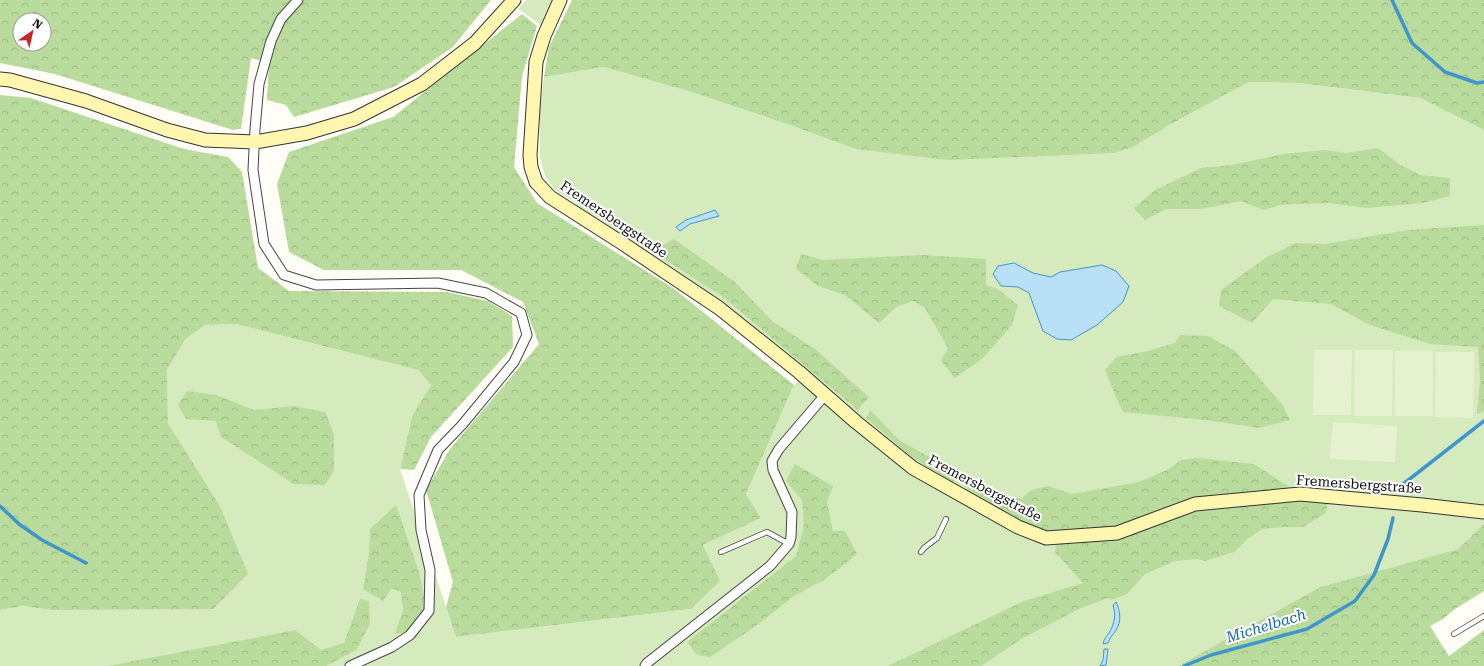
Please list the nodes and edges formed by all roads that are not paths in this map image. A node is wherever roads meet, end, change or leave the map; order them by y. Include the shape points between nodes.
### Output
1 (298, 0) edge
2 (514, 0) edge
3 (560, 0) edge
4 (0, 79) edge
5 (255, 142) junction
6 (825, 395) junction
7 (1484, 512) edge
8 (946, 519) dead end
9 (789, 544) junction
10 (721, 552) dead end
11 (921, 552) dead end
12 (1484, 616) edge
13 (1454, 634) dead end
14 (350, 666) edge
15 (645, 666) edge

1 - 5 street via 282,19 264,62 255,117
2 - 5 main road via 475,44 422,84 354,119 307,134
3 - 6 main road, Fremersbergstraße via 536,62 530,155 536,182 550,197 719,308
4 - 5 main road via 86,101 167,130 205,140
5 - 14 street via 253,170 264,244 284,275 316,285 438,283 486,293 521,313 527,335 514,362 438,450 419,495 421,530 430,570 429,611 410,635 392,647
6 - 7 main road, Fremersbergstraße via 913,468 1018,527 1046,538 1117,533 1195,504 1300,494
6 - 9 street via 779,449 772,461 773,470 792,512
8 - 11 lane via 937,538
9 - 10 lane via 767,532
9 - 15 street via 770,566
12 - 13 lane

